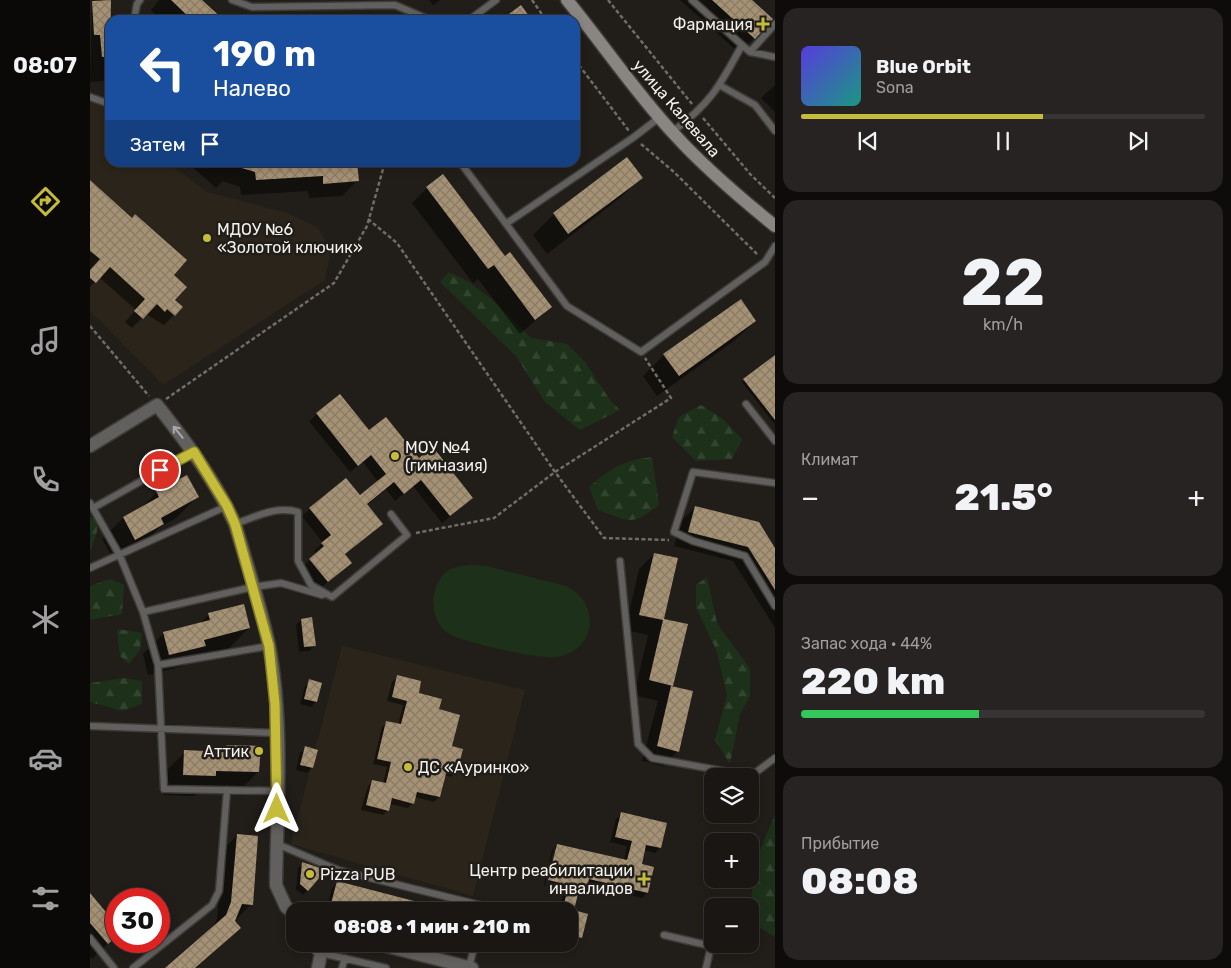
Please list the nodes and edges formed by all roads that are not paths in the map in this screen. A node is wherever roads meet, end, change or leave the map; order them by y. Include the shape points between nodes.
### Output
1 (140, 0) edge
2 (232, 0) edge
3 (496, 0) edge
4 (567, 0) edge
5 (692, 0) edge
6 (135, 15) edge
7 (418, 15) edge
8 (476, 15) edge
9 (579, 15) edge
10 (580, 16) edge
11 (775, 24) edge
12 (742, 45) junction
13 (750, 52) junction
14 (775, 56) edge
15 (721, 86) junction
16 (90, 97) edge
17 (105, 102) edge
18 (660, 117) junction
19 (775, 131) edge
20 (672, 132) junction
21 (464, 167) edge
22 (507, 223) junction
23 (775, 226) edge
24 (775, 246) edge
25 (746, 404) dead end
26 (775, 441) edge
27 (90, 446) edge
28 (194, 452) junction
29 (775, 483) edge
30 (92, 506) edge
31 (227, 506) junction
32 (391, 514) dead end
33 (235, 524) junction
34 (120, 556) junction
35 (620, 561) dead end
36 (90, 568) edge
37 (253, 587) junction
38 (332, 597) junction
39 (775, 606) edge
40 (144, 612) junction
41 (269, 646) junction
42 (158, 664) junction
43 (90, 726) edge
44 (162, 727) junction
45 (277, 734) junction
46 (775, 758) edge
47 (228, 790) junction
48 (277, 791) junction
49 (277, 844) junction
50 (468, 902) edge
51 (286, 907) edge
52 (664, 934) dead end
53 (90, 938) edge
54 (317, 952) edge
55 (328, 952) edge
56 (409, 952) edge
57 (473, 952) edge
58 (345, 958) junction
59 (114, 968) edge
60 (133, 968) edge
61 (318, 968) edge
62 (342, 968) edge
63 (386, 968) edge
64 (471, 968) edge
65 (706, 968) edge

1 - 6 lane
2 - 7 lane via 252,7 395,5
3 - 8 lane
4 - 9 main road, улица Калевала
5 - 12 lane
10 - 18 main road, улица Калевала
11 - 13 lane
12 - 13 lane
12 - 15 lane
13 - 14 lane
15 - 19 lane via 754,106
15 - 20 lane via 699,112
16 - 17 lane
18 - 20 main road, улица Калевала
18 - 22 lane
20 - 23 main road, улица Калевала via 737,196
21 - 22 lane
22 - 24 lane via 567,306 641,352 765,262
25 - 26 lane
28 -> 27 street via 157,405
28 - 30 lane
28 - 31 street
29 - 39 lane via 693,472 674,532 745,556
30 - 34 lane
31 - 33 street
31 - 34 lane
32 - 38 lane via 407,535
33 - 37 street
33 - 38 lane via 288,508 298,512 298,561 311,585
34 - 36 lane
34 - 40 lane
35 - 46 lane via 638,744 652,758 750,776
37 - 38 lane via 281,583
37 - 40 lane
37 - 41 street
40 - 42 lane
41 - 42 lane
41 - 45 street
42 - 44 lane
43 - 44 lane
44 - 45 lane
44 - 47 lane via 164,789
45 - 48 street
47 - 48 lane
47 - 60 lane via 219,891 212,906
48 - 49 street
49 - 50 lane via 338,870
49 - 51 street via 276,885
52 - 65 lane via 711,946
53 - 59 lane
54 - 61 street
55 - 58 lane
56 - 64 street
57 - 64 lane
58 - 62 lane
58 - 63 lane

